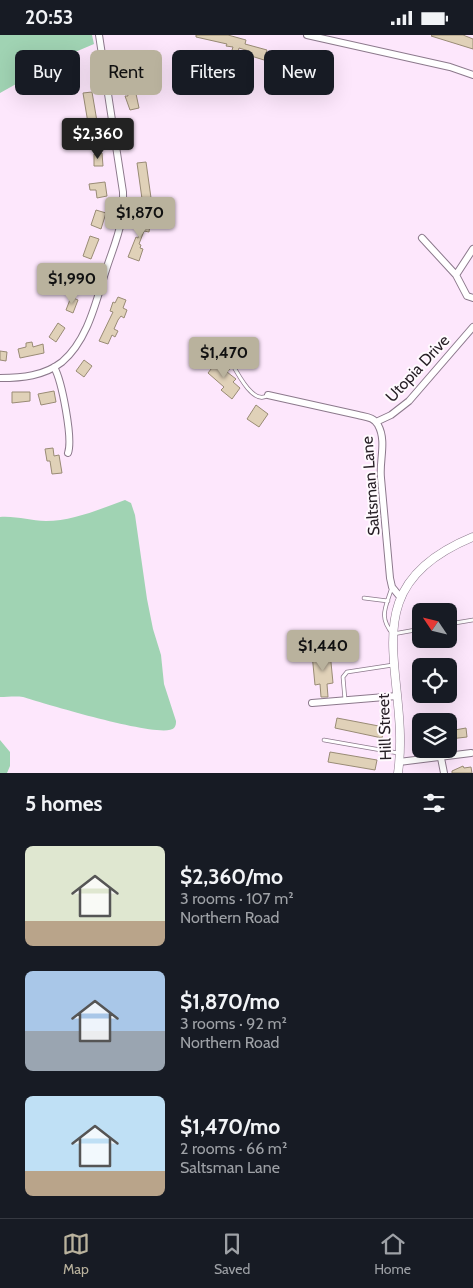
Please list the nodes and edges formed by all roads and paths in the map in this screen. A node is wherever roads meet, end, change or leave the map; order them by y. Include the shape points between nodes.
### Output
1 (99, 35) edge
2 (307, 35) edge
3 (473, 75) edge
4 (422, 238) dead end
5 (473, 249) edge
6 (456, 275) junction
7 (473, 298) edge
8 (473, 327) edge
9 (226, 353) dead end
10 (54, 367) junction
11 (0, 378) edge
12 (268, 395) joint
13 (376, 422) junction
14 (68, 453) dead end
15 (473, 537) edge
16 (392, 587) junction
17 (364, 598) dead end
18 (401, 598) junction
19 (388, 601) junction
20 (473, 620) edge
21 (458, 622) edge
22 (412, 631) edge
23 (393, 634) junction
24 (394, 665) junction
25 (397, 696) junction
26 (345, 700) junction
27 (312, 703) dead end
28 (324, 740) dead end
29 (400, 753) junction
30 (471, 753) dead end
31 (457, 755) edge
32 (441, 758) joint
33 (399, 762) junction
34 (398, 773) edge
35 (444, 773) edge

1 - 10 street via 123,192 123,213 86,328 76,347
2 - 3 street
4 - 6 street
5 - 6 street
6 - 7 street via 467,296
8 - 13 street, Utopia Drive via 408,401
9 - 12 lane via 248,390 260,399
10 - 11 street via 31,376
10 - 14 street via 59,377 70,441
12 - 13 street, Saltsman Lane via 372,418
13 - 16 street, Saltsman Lane via 382,441 381,478
15 - 18 street, Hill Street via 422,567 406,586
16 - 18 street
16 - 19 lane
17 - 19 lane
18 - 23 street, Hill Street
19 - 23 lane via 384,620
20 - 21 lane
22 - 23 lane
23 - 24 street, Hill Street
24 - 25 street, Hill Street
24 - 26 lane via 347,673 344,677
25 - 26 street
25 - 29 street, Hill Street
26 - 27 street
28 - 29 lane
29 - 33 street, Hill Street
30 - 31 street
32 - 33 street
32 - 35 street
33 - 34 street, Hill Street

